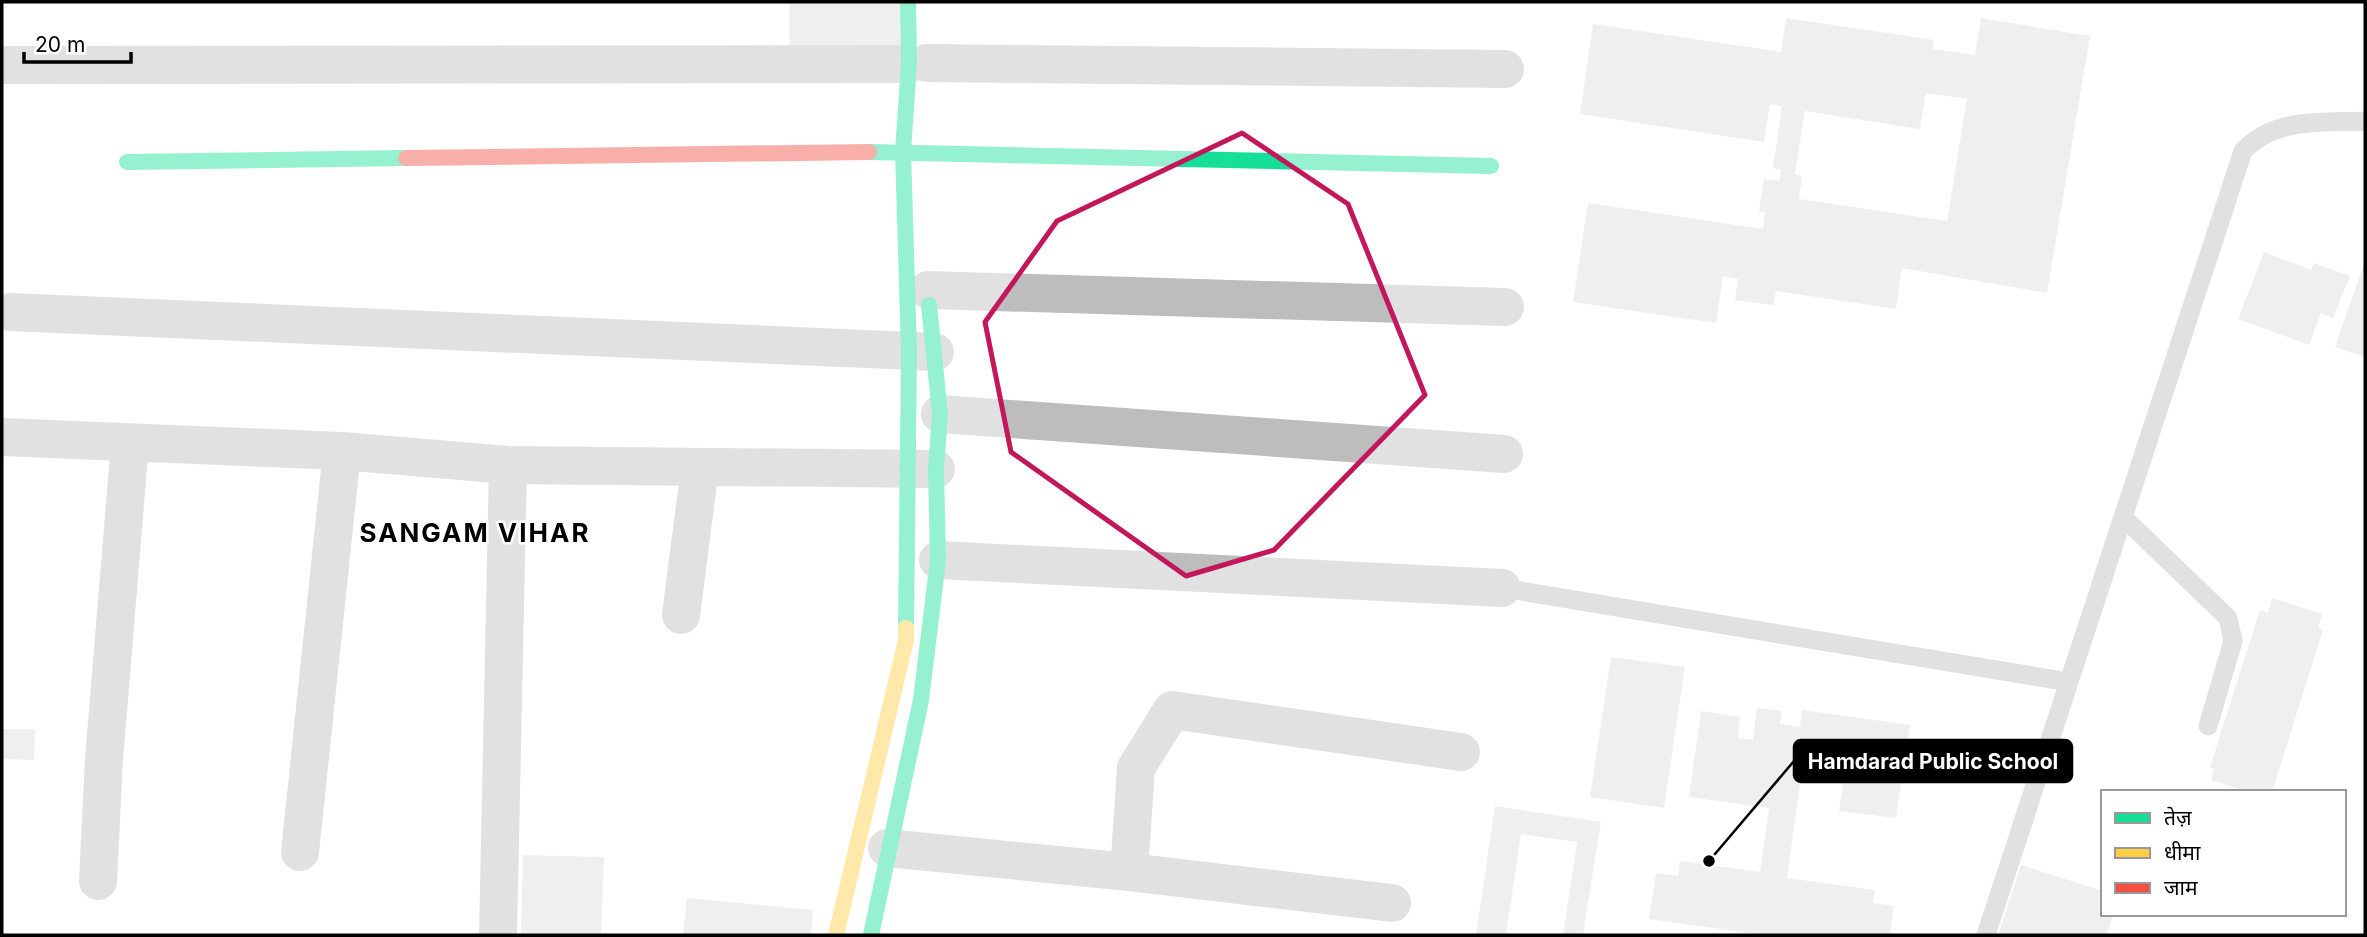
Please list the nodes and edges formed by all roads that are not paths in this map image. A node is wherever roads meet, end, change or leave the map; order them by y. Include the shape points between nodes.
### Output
1 (908, 2) edge
2 (923, 64) junction
3 (2, 65) edge
4 (1504, 69) dead end
5 (2365, 121) edge
6 (903, 151) junction
7 (127, 162) dead end
8 (1491, 166) dead end
9 (928, 283) joint
10 (1505, 307) dead end
11 (10, 313) dead end
12 (922, 351) junction
13 (940, 414) junction
14 (2, 437) edge
15 (130, 443) junction
16 (342, 451) junction
17 (1504, 454) dead end
18 (508, 465) junction
19 (700, 467) junction
20 (922, 469) junction
21 (2123, 517) junction
22 (938, 561) junction
23 (1502, 587) joint
24 (681, 615) dead end
25 (2069, 682) junction
26 (2208, 726) dead end
27 (1461, 752) dead end
28 (887, 848) junction
29 (300, 852) dead end
30 (1129, 872) junction
31 (98, 881) dead end
32 (1392, 903) dead end
33 (498, 935) edge
34 (836, 935) edge
35 (871, 935) edge
36 (1986, 935) edge

1 - 2 street
2 - 3 street
2 - 4 street
2 - 6 street
5 - 21 lane via 2289,125 2257,136 2243,151
6 - 7 street
6 - 8 street
6 - 12 street
9 - 10 street
9 - 12 street
11 - 12 street
12 - 13 street
12 - 20 street
13 - 17 street
13 - 20 street
14 - 15 street
15 - 16 street
15 - 31 street
16 - 18 street
16 - 29 street
18 - 19 street
18 - 33 street
19 - 20 street
19 - 24 street
20 - 22 street
20 - 34 street via 906,640
21 - 25 lane
21 - 26 lane via 2228,618 2233,641
22 - 23 street
22 - 28 street via 921,699
23 - 25 lane
25 - 36 lane
27 - 30 street via 1172,710 1136,768
28 - 30 street
28 - 35 street
30 - 32 street

